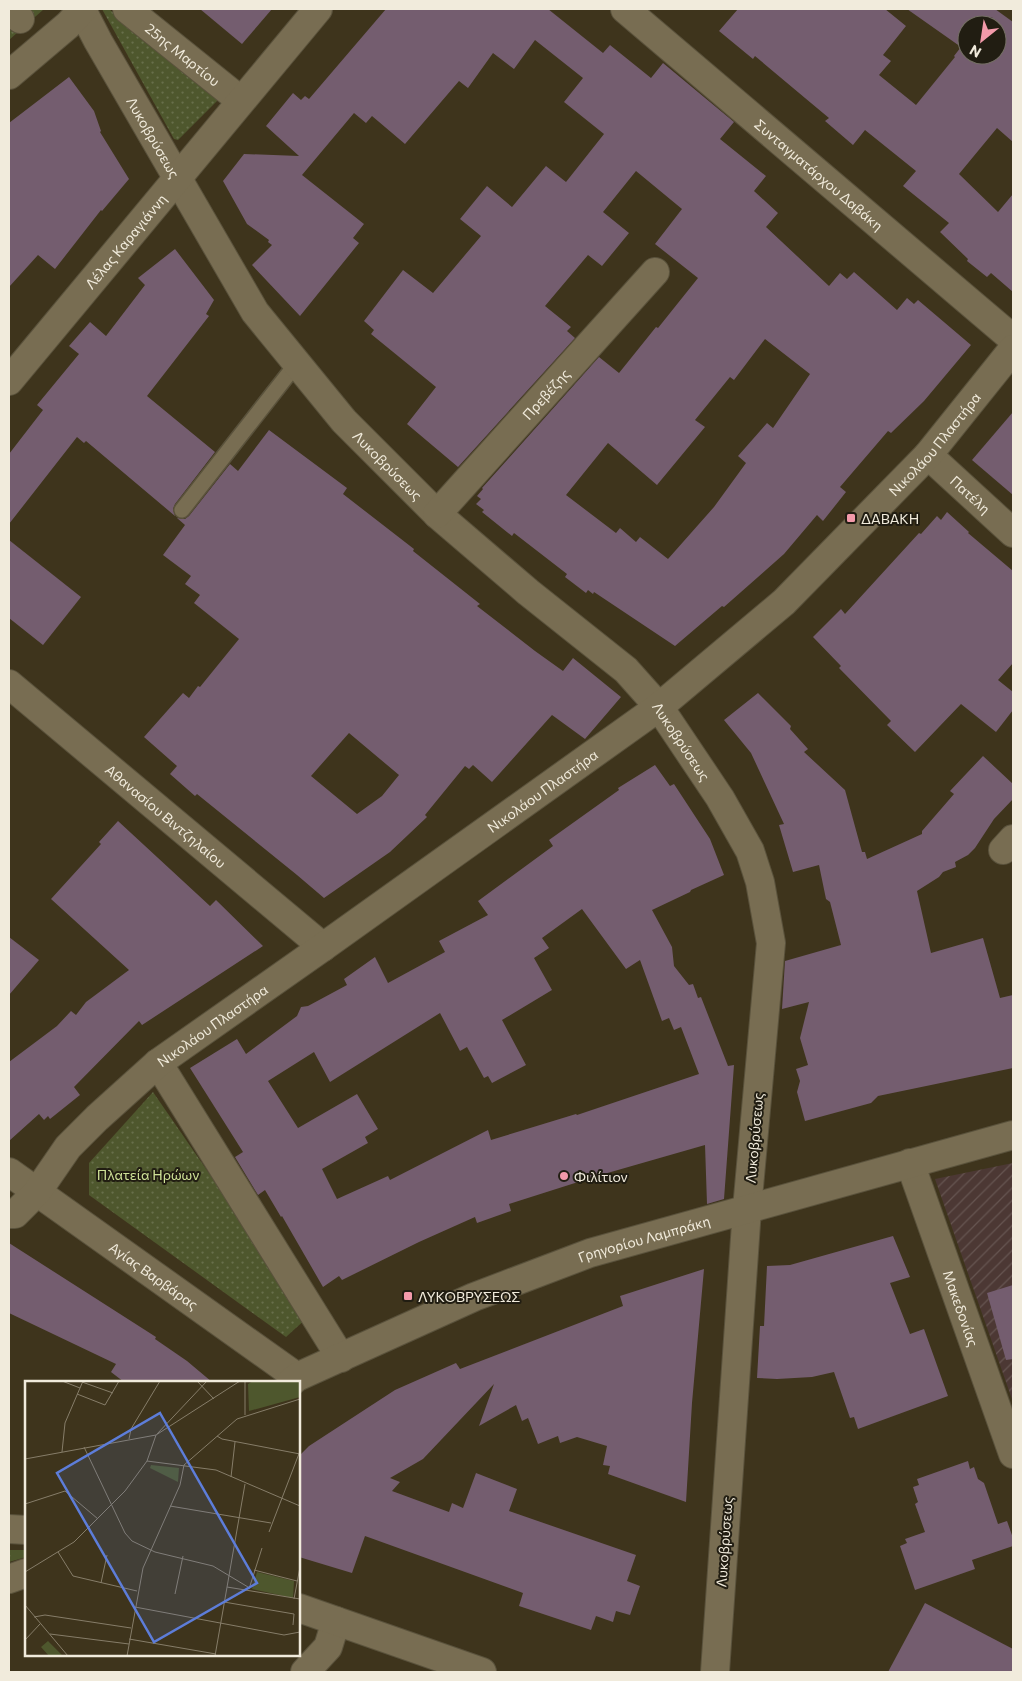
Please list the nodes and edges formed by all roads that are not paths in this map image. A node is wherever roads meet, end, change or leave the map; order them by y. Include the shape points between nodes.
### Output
1 (127, 9) edge
2 (318, 9) edge
3 (625, 9) edge
4 (82, 10) edge
5 (9, 75) edge
6 (240, 100) junction
7 (176, 178) junction
8 (655, 272) dead end
9 (1013, 339) edge
10 (1013, 349) edge
11 (297, 363) junction
12 (9, 381) edge
13 (928, 455) junction
14 (182, 510) dead end
15 (436, 514) junction
16 (1013, 533) edge
17 (9, 684) edge
18 (659, 707) junction
19 (323, 947) junction
20 (158, 1063) junction
21 (1013, 1135) edge
22 (910, 1163) junction
23 (9, 1172) edge
24 (37, 1192) junction
25 (747, 1210) junction
26 (9, 1214) edge
27 (341, 1358) junction
28 (294, 1380) edge
29 (1013, 1454) edge
30 (9, 1529) edge
31 (25, 1530) edge
32 (25, 1573) edge
33 (9, 1579) edge
34 (300, 1608) edge
35 (336, 1620) junction
36 (305, 1672) edge
37 (482, 1672) edge
38 (715, 1672) edge

1 - 6 street, 25ης Μαρτίου
2 - 6 street, Λέλας Καραγιάννη
3 - 9 street, Συνταγματάρχου Δαβάκη
4 - 5 street, Λυκοβρύσεως
4 - 7 street, Λυκοβρύσεως
6 - 7 street, Λέλας Καραγιάννη
7 - 11 street, Λυκοβρύσεως via 254,312
7 - 12 street, Λέλας Καραγιάννη
8 - 15 street, Πρεβέζης
10 - 13 street, Νικολάου Πλαστήρα
11 - 14 lane
11 - 15 street, Λυκοβρύσεως via 344,421
13 - 16 street, Πατέλη
13 - 18 street, Νικολάου Πλαστήρα via 784,602
15 - 18 street, Λυκοβρύσεως via 626,670
17 - 19 street, Αθανασίου Βιντζηλαίου
18 - 19 street, Νικολάου Πλαστήρα
18 - 25 street, Λυκοβρύσεως via 720,798 750,851 768,921 771,943 769,979
19 - 20 street, Νικολάου Πλαστήρα
20 - 24 street, Νικολάου Πλαστήρα via 68,1147
20 - 27 street
21 - 22 street, Γρηγορίου Λαμπράκη
22 - 25 street, Γρηγορίου Λαμπράκη
22 - 29 street, Μακεδονίας
23 - 24 street, Αγίας Βαρβάρας
24 - 26 street, Νικολάου Πλαστήρα via 14,1214
24 - 28 street, Αγίας Βαρβάρας
25 - 27 street, Γρηγορίου Λαμπράκη via 590,1253 474,1297
25 - 38 street, Λυκοβρύσεως
27 - 28 street, Γρηγορίου Λαμπράκη
30 - 31 street
32 - 33 street
34 - 35 street
35 - 36 street via 328,1647
35 - 37 street

